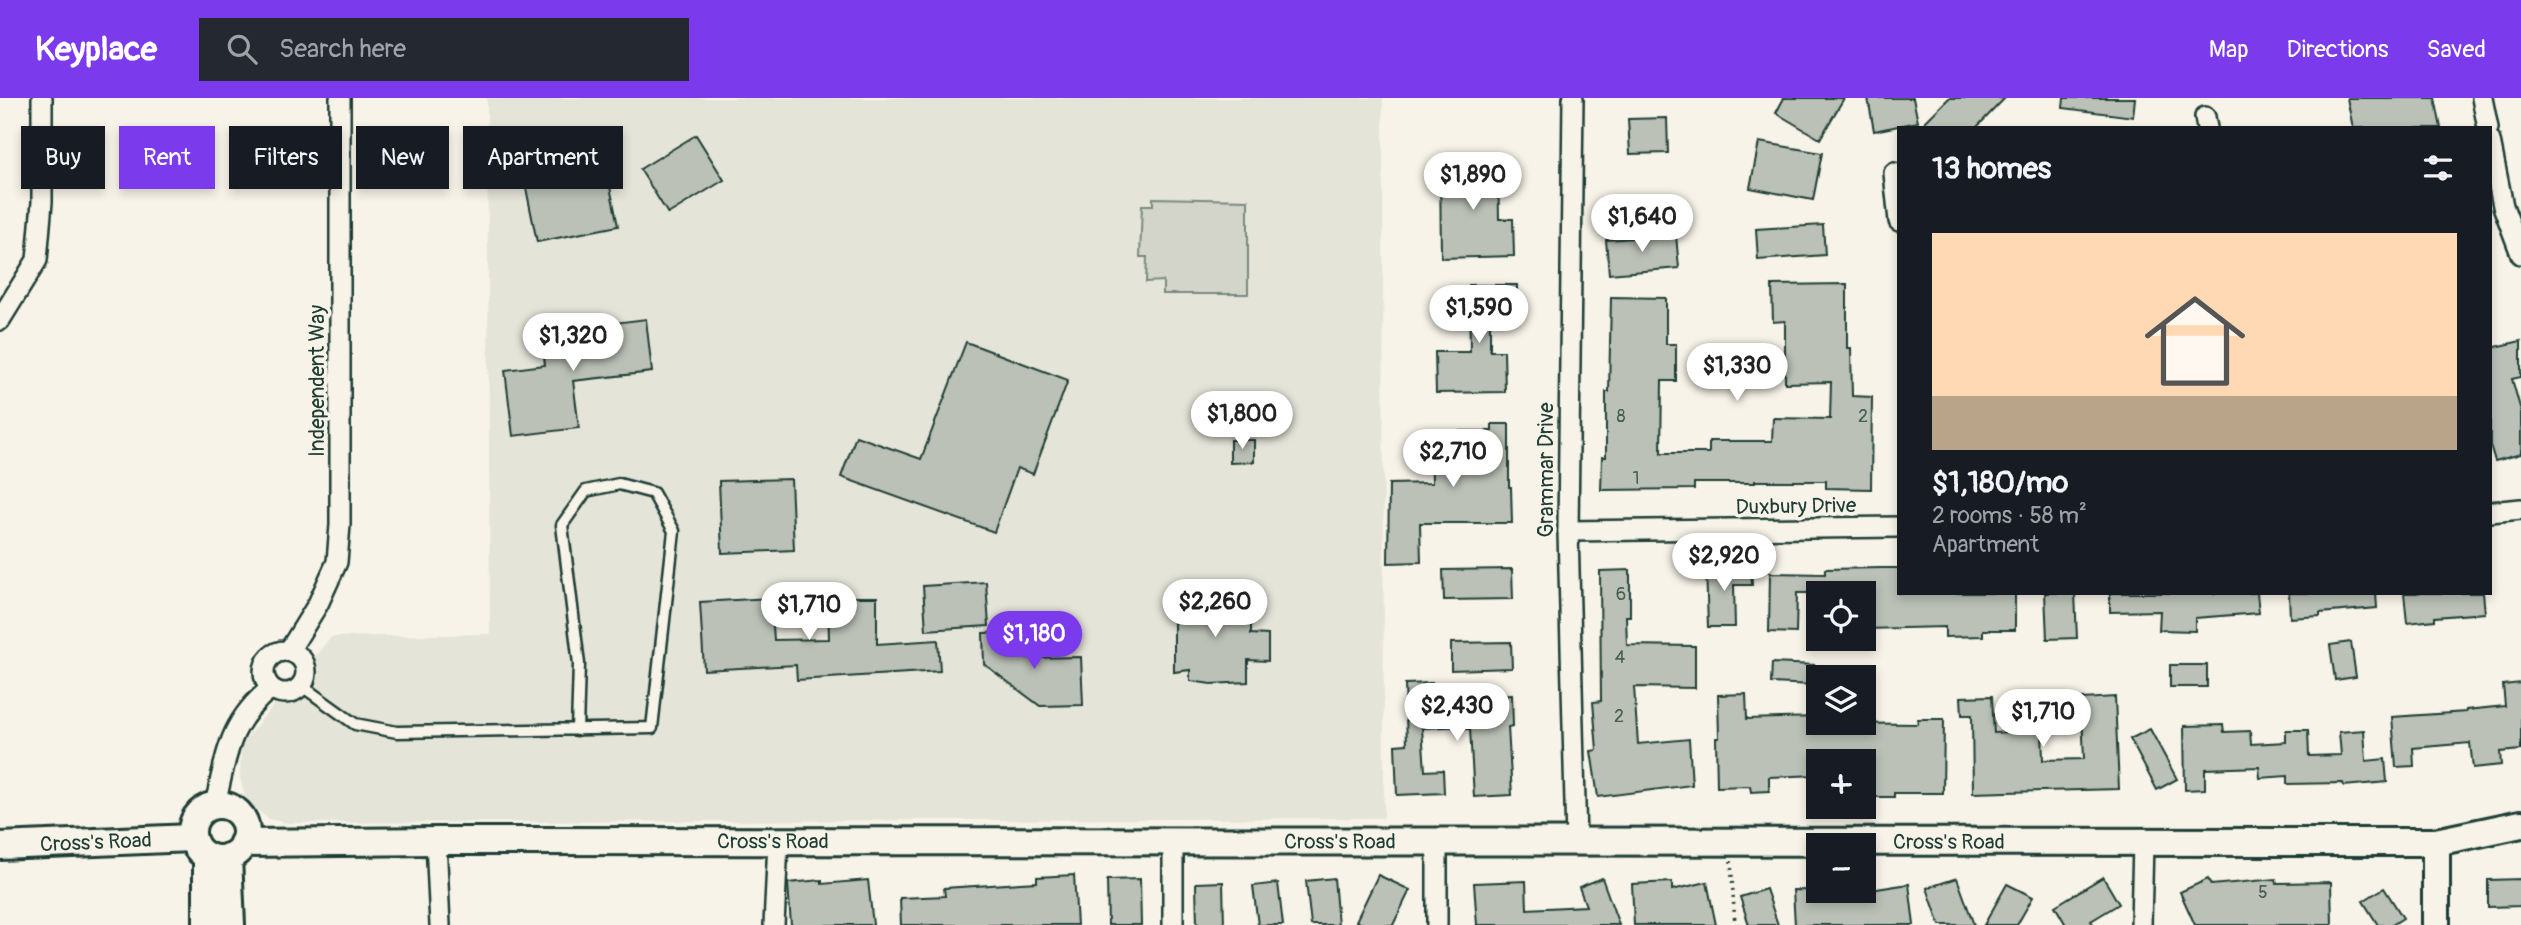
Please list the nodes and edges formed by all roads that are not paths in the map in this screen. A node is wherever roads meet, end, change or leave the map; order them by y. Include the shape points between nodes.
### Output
1 (42, 98) edge
2 (340, 98) edge
3 (1573, 98) edge
4 (2482, 98) edge
5 (2488, 126) edge
6 (2492, 151) edge
7 (1895, 173) dead end
8 (1897, 197) edge
9 (2521, 254) edge
10 (0, 320) edge
11 (2521, 509) edge
12 (2492, 512) edge
13 (1897, 527) edge
14 (1568, 531) junction
15 (289, 651) junction
16 (302, 686) junction
17 (271, 688) junction
18 (577, 730) junction
19 (215, 805) junction
20 (2521, 824) edge
21 (436, 841) junction
22 (778, 842) junction
23 (1437, 842) junction
24 (1576, 842) junction
25 (2143, 842) junction
26 (2436, 842) junction
27 (1173, 843) junction
28 (0, 846) edge
29 (218, 849) junction
30 (207, 925) edge
31 (231, 925) edge
32 (440, 925) edge
33 (774, 925) edge
34 (1173, 925) edge
35 (1437, 925) edge
36 (2141, 925) edge
37 (2435, 925) edge

1 - 10 street via 37,260
2 - 15 street, Independent Way via 337,562
3 - 14 street, Grammar Drive
4 - 5 street
6 - 9 street via 2503,206
7 - 8 street
11 - 12 street
13 - 14 street, Duxbury Drive
14 - 24 street, Grammar Drive
15 - 16 street via 305,665
15 - 17 street via 275,653 264,666
16 - 17 street via 289,693
16 - 18 lane via 355,724 397,732
17 - 19 street via 252,704 228,744
18 - 18 lane via 652,728 674,531 653,493 619,484 586,491 562,525 579,664
19 - 29 street via 198,814 192,829
19 - 29 street via 238,812 246,829
20 - 26 street, Cross's Road
21 - 22 street, Cross's Road
21 - 29 street, Cross's Road
21 - 32 street
22 - 27 street, Cross's Road
22 - 33 street
23 - 24 street, Cross's Road
23 - 27 street, Cross's Road
23 - 35 street
24 - 25 street, Cross's Road
25 - 26 street, Cross's Road
25 - 36 street
26 - 37 street
27 - 34 street
28 - 29 street, Cross's Road
29 - 30 street
29 - 31 street

